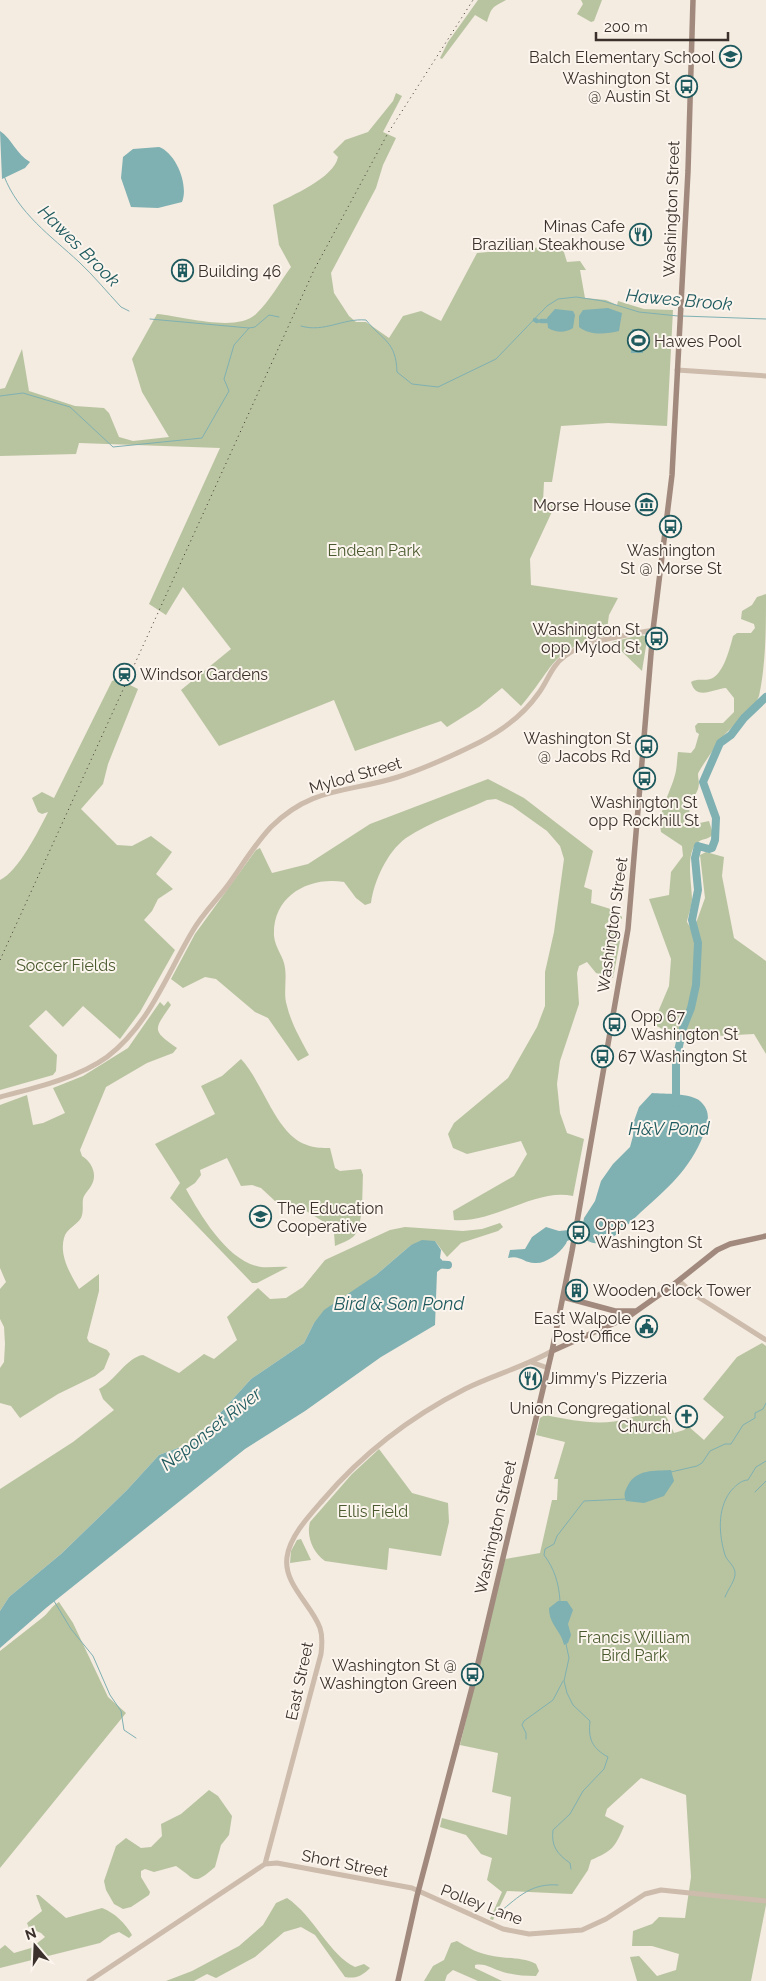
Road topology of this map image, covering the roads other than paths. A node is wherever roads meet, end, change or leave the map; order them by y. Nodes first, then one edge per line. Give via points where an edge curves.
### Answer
1 (693, 0) edge
2 (677, 370) junction
3 (766, 376) edge
4 (653, 630) junction
5 (0, 1097) edge
6 (766, 1236) edge
7 (679, 1281) junction
8 (563, 1297) junction
9 (638, 1310) junction
10 (766, 1340) edge
11 (552, 1351) junction
12 (531, 1362) junction
13 (548, 1368) junction
14 (265, 1864) junction
15 (419, 1891) junction
16 (766, 1901) edge
17 (89, 1981) edge
18 (398, 1981) edge

1 - 2 main road, Washington Street
2 - 3 street
2 - 4 main road, Washington Street via 669,512
4 - 5 street, Mylod Street via 585,646 565,656 555,664 536,697 520,714 482,741 397,777 316,796 288,813 262,837 204,914 150,1008 123,1042 105,1058 81,1071
4 - 8 main road, Washington Street via 628,929
6 - 7 main road via 717,1250
7 - 9 main road
7 - 10 street via 695,1295
8 - 9 main road via 615,1311
8 - 11 main road, Washington Street
9 - 11 main road
11 - 12 street, East Street
11 - 13 main road, Washington Street
12 - 13 street
12 - 14 street, East Street via 464,1390 379,1442 335,1486 292,1541 287,1558 288,1573 318,1624 321,1654
13 - 15 main road, Washington Street via 474,1680
14 - 15 street, Short Street via 278,1862
14 - 17 street
15 - 16 street, Polley Lane via 503,1929 535,1935 589,1928 645,1894 661,1890
15 - 18 main road, Washington Street

